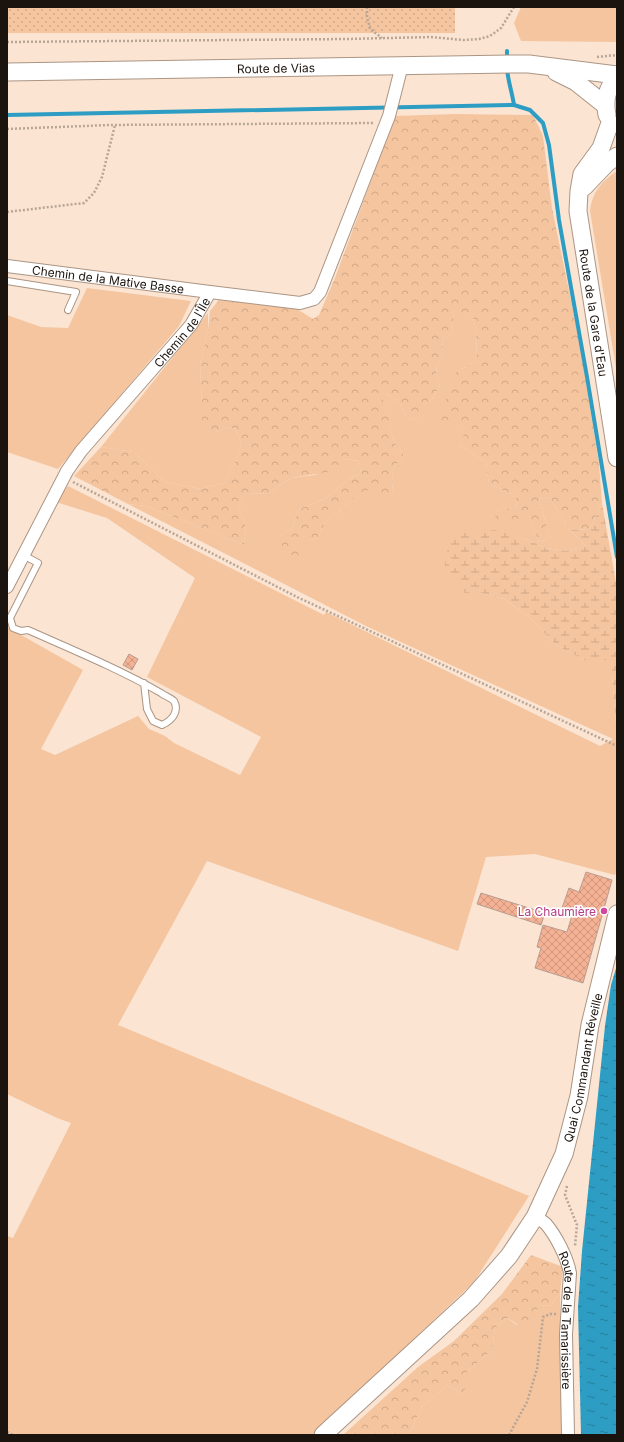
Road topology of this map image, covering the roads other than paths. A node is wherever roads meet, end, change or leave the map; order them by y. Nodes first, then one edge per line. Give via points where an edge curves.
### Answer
1 (402, 65) junction
2 (545, 66) junction
3 (7, 72) edge
4 (617, 76) edge
5 (605, 105) junction
6 (614, 127) edge
7 (617, 156) edge
8 (579, 191) junction
9 (8, 268) edge
10 (7, 281) edge
11 (210, 292) junction
12 (68, 310) dead end
13 (617, 458) edge
14 (23, 555) junction
15 (7, 587) edge
16 (144, 683) junction
17 (617, 914) edge
18 (535, 1217) junction
19 (323, 1435) edge
20 (568, 1435) edge

1 - 2 main road, Route de Vias
1 - 3 main road, Route de Vias
1 - 11 street, Chemin de l'Île via 389,114 320,292 314,299 300,303
2 - 4 main road, Route de Vias
2 - 5 main road, Route de Vias via 576,82
4 - 5 main road via 608,90
5 - 6 main road
6 - 8 main road, Route de la Gare d'Eau via 582,174
7 - 8 main road
8 - 13 main road, Route de la Gare d'Eau via 578,211
9 - 11 street, Chemin de la Mative Basse
10 - 12 lane via 76,292
11 - 14 street, Chemin de l'Île via 191,325 81,451 64,477
14 - 15 street, Chemin de l'Île
14 - 16 lane via 38,563 10,618 13,628 28,630
16 - 16 lane via 173,700 176,707 170,721 162,725 153,721 147,709
17 - 18 main road, Quai Commandant Réveille via 590,1025 579,1096 564,1154
18 - 19 main road, Quai Commandant Réveille via 510,1256 471,1299
18 - 20 street, Route de la Tamarissière via 545,1223 561,1248 570,1272 567,1314

